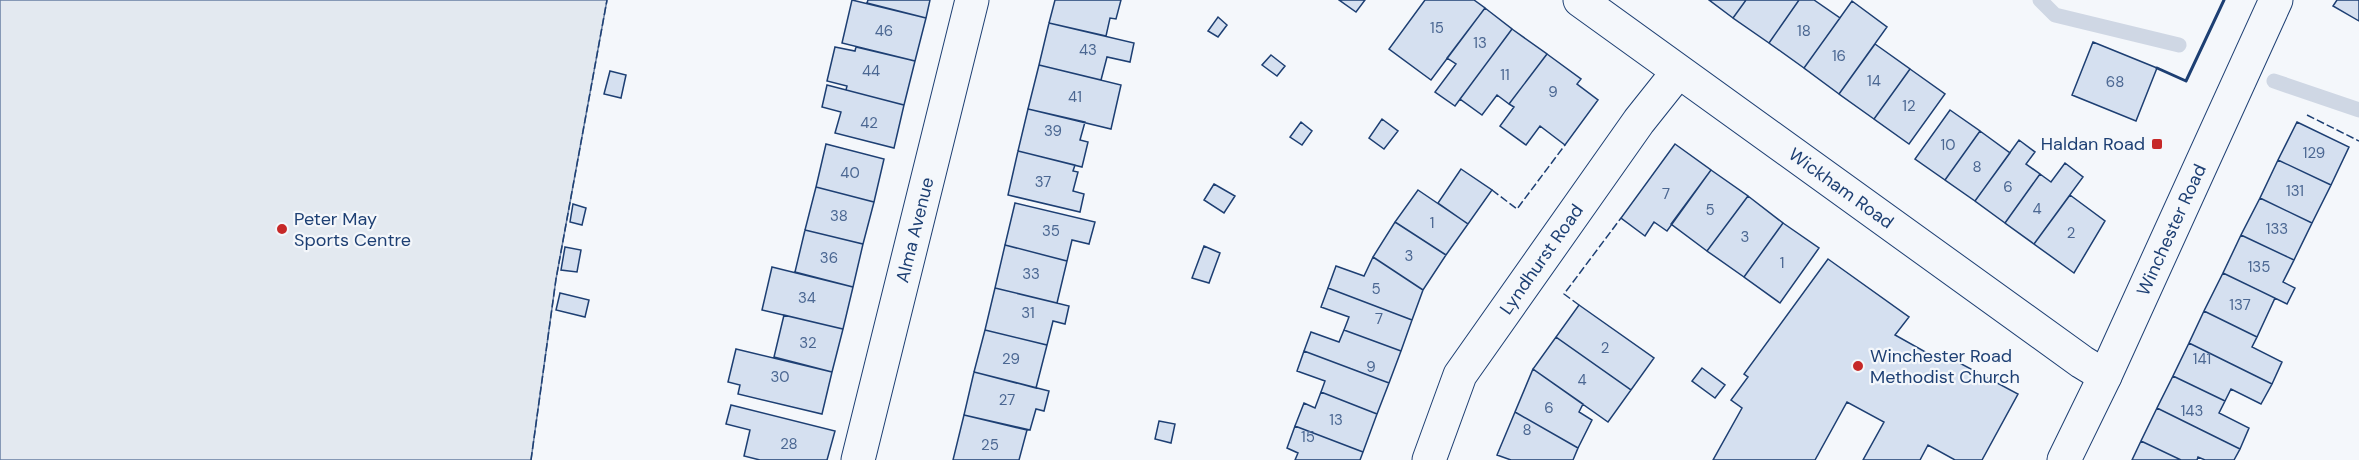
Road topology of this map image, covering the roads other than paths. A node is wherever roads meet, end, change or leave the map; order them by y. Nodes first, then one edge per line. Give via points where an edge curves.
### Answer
1 (972, 0) edge
2 (1580, 0) edge
3 (2276, 0) edge
4 (1678, 72) junction
5 (2105, 376) junction
6 (858, 460) edge
7 (1429, 460) edge
8 (2064, 460) edge

1 - 6 street, Alma Avenue
2 - 4 street, Wickham Road
3 - 5 street, Winchester Road
4 - 5 street, Wickham Road
4 - 7 street, Lyndhurst Road via 1460,375
5 - 8 street, Winchester Road

